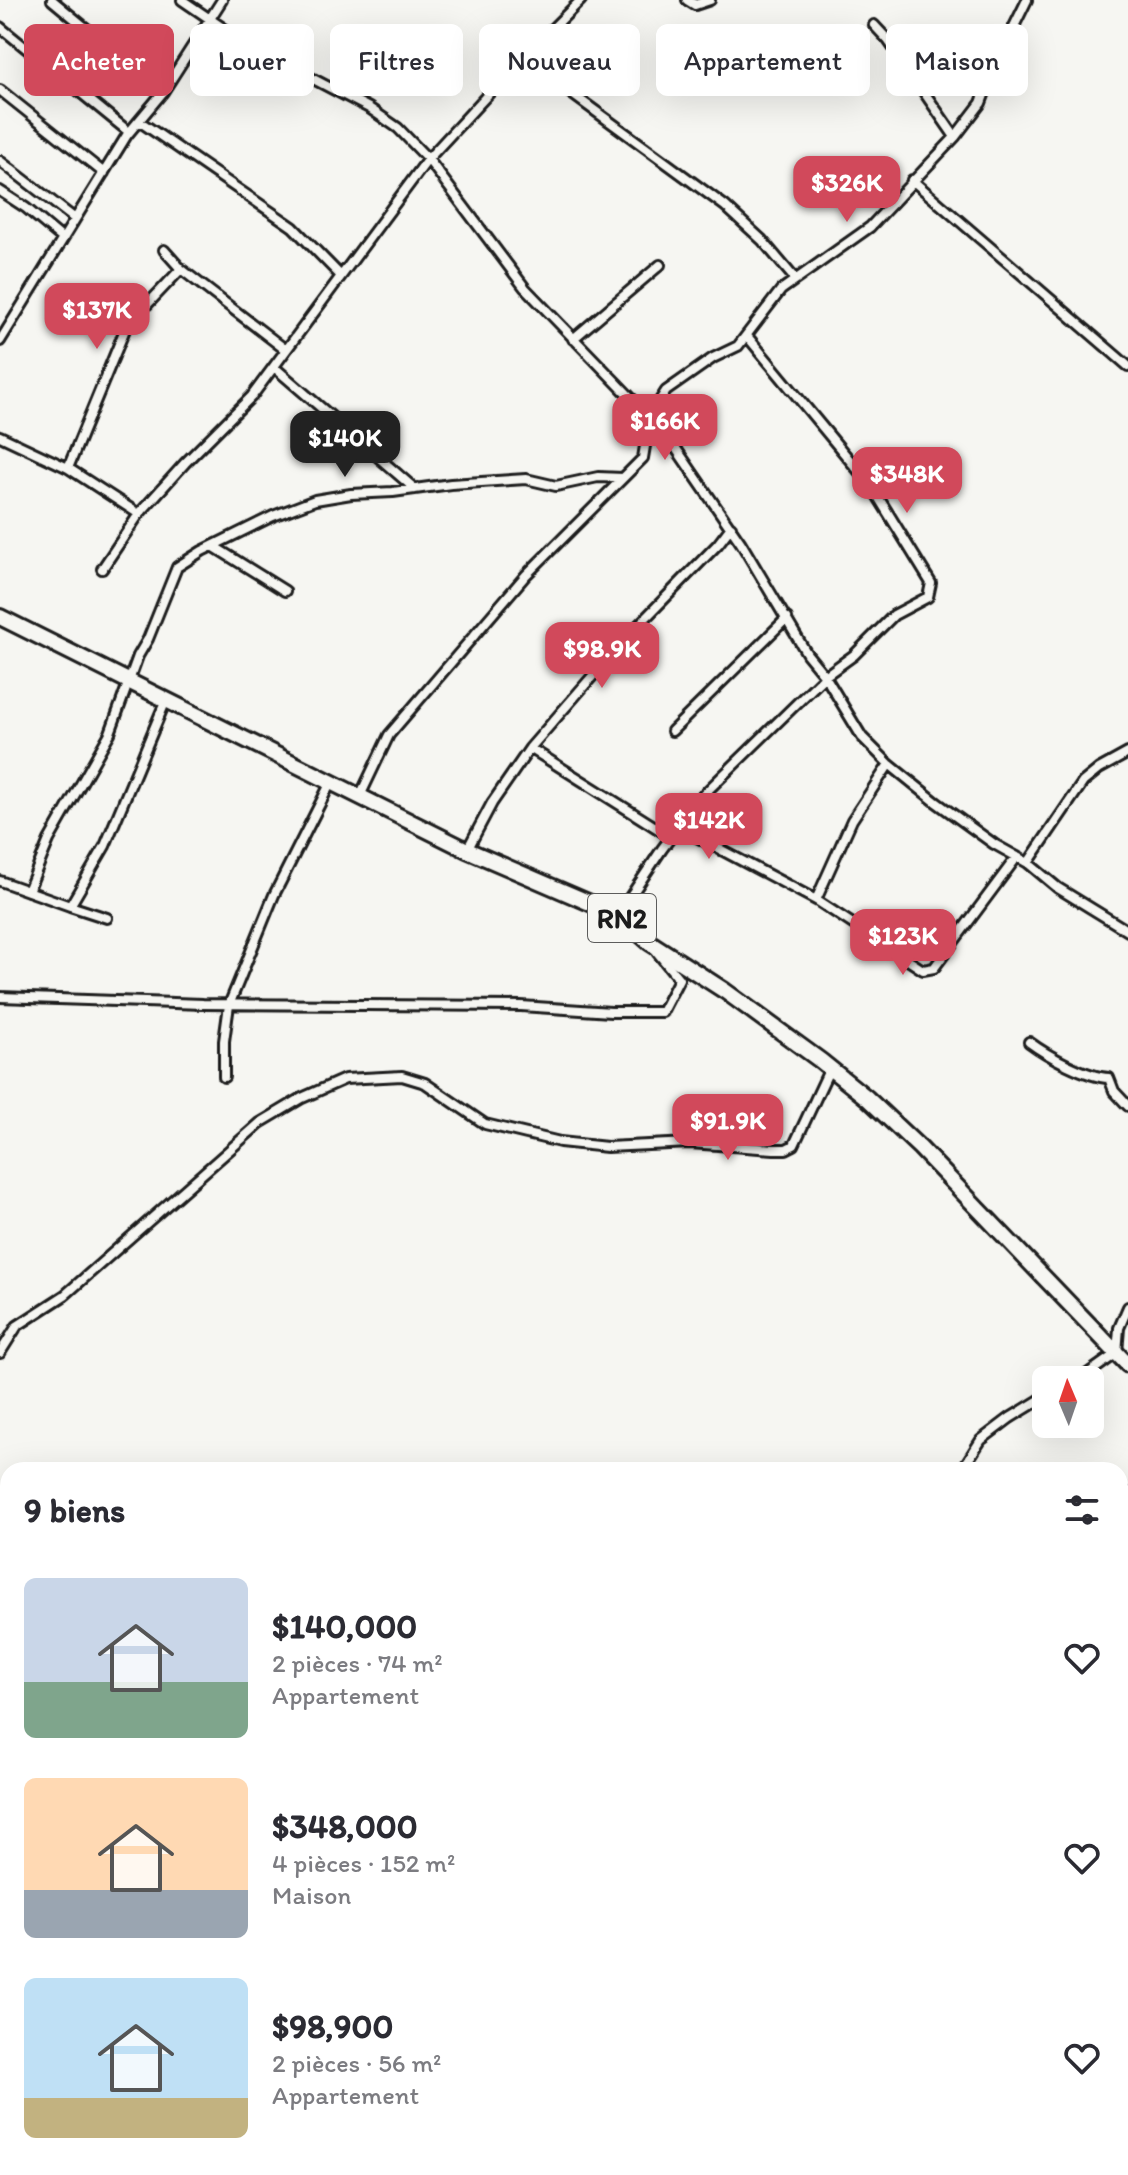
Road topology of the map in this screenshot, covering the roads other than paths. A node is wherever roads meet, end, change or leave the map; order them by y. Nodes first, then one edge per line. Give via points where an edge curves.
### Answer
1 (52, 0) edge
2 (182, 0) edge
3 (222, 0) edge
4 (581, 0) edge
5 (687, 0) edge
6 (710, 0) edge
7 (1027, 0) edge
8 (210, 19) junction
9 (81, 24) edge
10 (557, 24) edge
11 (874, 25) dead end
12 (0, 27) edge
13 (174, 75) edge
14 (0, 90) edge
15 (160, 96) edge
16 (487, 96) edge
17 (575, 96) edge
18 (139, 121) junction
19 (129, 132) junction
20 (955, 137) junction
21 (428, 159) junction
22 (0, 161) edge
23 (104, 173) junction
24 (912, 180) junction
25 (0, 191) edge
26 (75, 219) junction
27 (63, 239) junction
28 (164, 250) dead end
29 (660, 265) dead end
30 (181, 269) junction
31 (340, 275) junction
32 (795, 279) junction
33 (747, 336) junction
34 (573, 339) junction
35 (0, 341) edge
36 (286, 350) junction
37 (1128, 366) edge
38 (274, 367) junction
39 (650, 416) junction
40 (0, 436) edge
41 (68, 468) junction
42 (623, 478) junction
43 (415, 489) junction
44 (139, 514) junction
45 (731, 527) junction
46 (213, 546) junction
47 (102, 569) dead end
48 (285, 591) dead end
49 (0, 617) edge
50 (787, 618) junction
51 (825, 676) junction
52 (129, 681) junction
53 (166, 699) junction
54 (672, 731) dead end
55 (530, 748) junction
56 (1128, 753) edge
57 (889, 764) junction
58 (331, 782) junction
59 (360, 796) junction
60 (678, 827) junction
61 (671, 837) junction
62 (467, 850) junction
63 (1016, 858) junction
64 (1028, 863) junction
65 (0, 881) edge
66 (28, 891) junction
67 (816, 900) junction
68 (70, 906) junction
69 (618, 915) junction
70 (107, 918) dead end
71 (1128, 931) edge
72 (649, 942) junction
73 (0, 997) edge
74 (229, 1005) junction
75 (1029, 1042) dead end
76 (830, 1068) junction
77 (224, 1077) dead end
78 (1128, 1106) edge
79 (1128, 1307) edge
80 (0, 1353) edge
81 (1117, 1353) junction
82 (1128, 1365) edge
83 (1099, 1366) edge
84 (1032, 1405) edge
85 (967, 1462) edge

1 - 9 street
2 - 8 street
3 - 8 street
4 - 10 street
5 - 6 street via 695,5
7 - 20 street via 981,103
8 - 13 street
8 - 21 street via 248,45 369,108
11 - 20 street
12 - 19 street
14 - 23 street
15 - 18 street
16 - 21 street
17 - 32 street via 725,206
18 - 19 street
18 - 31 street via 293,227
19 - 23 street
20 - 24 street
21 - 31 street
21 - 34 street via 503,261
22 - 26 street
23 - 26 street
24 - 32 street via 870,227
24 - 37 street
25 - 27 street
26 - 27 street
27 - 35 street
28 - 30 street
29 - 34 street
30 - 36 street
30 - 41 street via 126,327
31 - 36 street
32 - 33 street
33 - 39 street via 666,391
33 - 51 street via 872,487 931,583 928,597 894,615
34 - 39 street
36 - 38 street
38 - 43 street
38 - 44 street
39 - 42 street via 643,458
39 - 45 street
40 - 41 street
41 - 44 street
42 - 43 street via 556,486 526,479
42 - 59 street via 526,575 389,735
43 - 46 street via 315,500
44 - 47 street
45 - 50 street
45 - 55 street
46 - 48 street
46 - 52 street via 177,567
49 - 52 highway, RN2
50 - 51 street
50 - 54 street
51 - 57 street via 862,737
51 - 60 street via 701,797
52 - 53 highway, RN2
52 - 66 street via 110,733 49,840
53 - 58 highway, RN2
53 - 68 street via 105,846
55 - 61 street
55 - 62 street
56 - 64 street via 1083,782
57 - 63 street
57 - 67 street via 852,820
58 - 59 highway, RN2
58 - 74 street via 274,895
59 - 62 highway, RN2
60 - 61 street
60 - 67 street
61 - 69 street
62 - 69 highway, RN2
63 - 64 street
63 - 67 street via 929,970
64 - 71 street
65 - 66 street
66 - 68 street
68 - 70 street
69 - 72 highway, RN2
72 - 74 street via 679,979 662,1012
72 - 76 highway, RN2
73 - 74 street
74 - 77 street
75 - 78 street via 1055,1059 1109,1078
76 - 80 street via 794,1145 786,1149 560,1142 485,1124 425,1083 402,1076 345,1079 260,1123 65,1295 17,1326
76 - 81 highway, RN2 via 920,1148
79 - 81 street
81 - 82 highway, RN2
81 - 83 street
84 - 85 street via 981,1440

